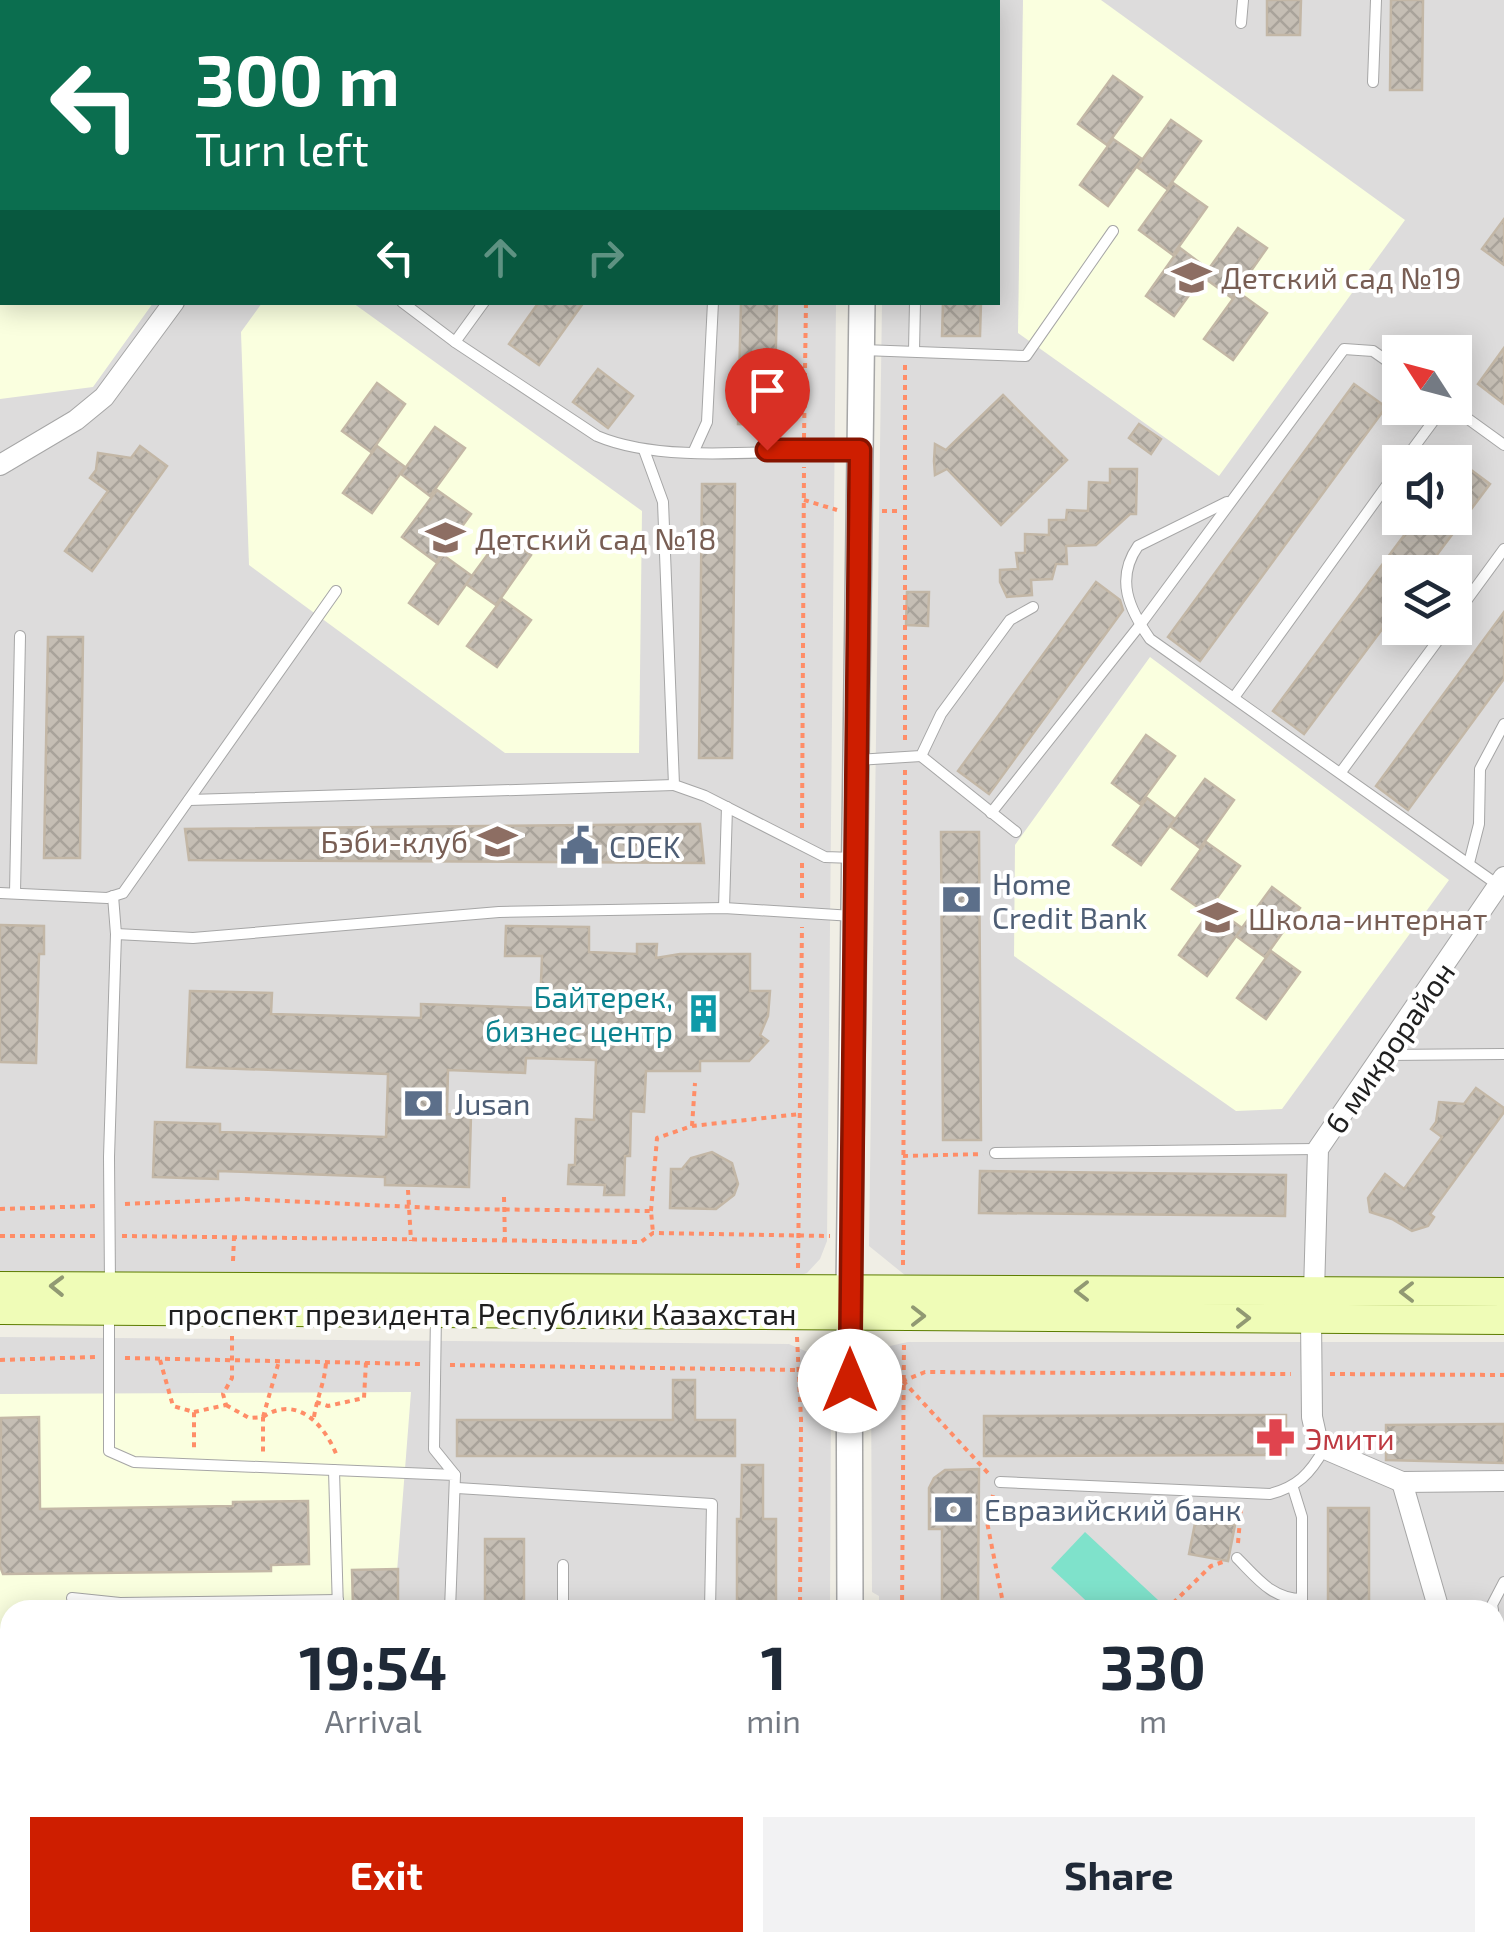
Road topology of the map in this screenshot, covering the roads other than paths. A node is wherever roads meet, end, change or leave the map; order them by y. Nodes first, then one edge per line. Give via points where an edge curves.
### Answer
1 (1243, 0) edge
2 (1376, 0) edge
3 (1240, 23) dead end
4 (1373, 82) dead end
5 (1113, 232) dead end
6 (172, 305) edge
7 (406, 305) edge
8 (482, 305) edge
9 (713, 305) edge
10 (862, 305) edge
11 (915, 305) edge
12 (455, 342) junction
13 (862, 350) junction
14 (909, 351) junction
15 (1382, 357) edge
16 (1472, 422) edge
17 (1504, 445) edge
18 (644, 450) junction
19 (860, 450) junction
20 (693, 453) junction
21 (0, 465) edge
22 (1382, 493) edge
23 (1229, 501) junction
24 (1504, 549) edge
25 (336, 591) dead end
26 (1472, 593) edge
27 (1033, 607) dead end
28 (1140, 624) junction
29 (20, 636) dead end
30 (1434, 645) edge
31 (1235, 696) junction
32 (1504, 724) edge
33 (921, 756) junction
34 (856, 760) junction
35 (1341, 772) junction
36 (674, 786) junction
37 (190, 800) junction
38 (727, 807) junction
39 (991, 813) junction
40 (1016, 832) dead end
41 (855, 858) junction
42 (1469, 863) junction
43 (1501, 881) edge
44 (0, 893) edge
45 (15, 893) junction
46 (113, 896) junction
47 (724, 908) junction
48 (854, 916) junction
49 (116, 934) junction
50 (1504, 1054) edge
51 (1385, 1055) junction
52 (1318, 1149) junction
53 (995, 1153) road end
54 (0, 1286) edge
55 (1504, 1292) edge
56 (109, 1299) junction
57 (797, 1303) junction
58 (849, 1303) junction
59 (1312, 1305) junction
60 (0, 1310) edge
61 (436, 1313) junction
62 (1504, 1320) edge
63 (1325, 1448) junction
64 (338, 1470) junction
65 (455, 1475) junction
66 (1504, 1481) edge
67 (1000, 1482) dead end
68 (1402, 1482) junction
69 (456, 1488) junction
70 (1293, 1488) junction
71 (1237, 1558) road end
72 (564, 1565) dead end
73 (72, 1598) dead end
74 (91, 1600) edge
75 (338, 1600) edge
76 (450, 1600) edge
77 (563, 1600) edge
78 (710, 1600) edge
79 (850, 1600) edge
80 (1288, 1600) edge
81 (1302, 1600) edge
82 (1436, 1600) edge

1 - 3 lane
2 - 4 lane
5 - 14 lane via 1026,356
6 - 21 street via 104,397
7 - 12 lane
8 - 12 lane
9 - 20 lane via 707,422
10 - 13 street
11 - 14 lane
12 - 18 lane via 597,436
13 - 14 lane
13 - 19 street
15 - 23 lane via 1344,349
16 - 17 lane
18 - 20 lane
18 - 36 lane via 663,502
19 - 20 lane
19 - 34 street
22 - 31 lane
23 - 28 lane
23 - 28 lane via 1138,546 1126,574 1131,613
24 - 26 lane
25 - 37 lane
27 - 33 lane via 1010,620 942,714
28 - 31 lane via 1150,639
28 - 39 lane
29 - 45 lane
30 - 35 lane
31 - 35 lane
32 - 42 lane via 1480,769
33 - 34 lane
33 - 39 lane
34 - 41 street
35 - 42 lane
36 - 37 lane
36 - 38 lane
37 - 46 lane
38 - 41 lane via 825,857
38 - 47 lane
39 - 40 lane
41 - 48 street
42 - 43 lane
43 - 51 street, 6 микрорайон
44 - 45 lane
45 - 46 lane
46 - 49 lane
47 - 48 lane
47 - 49 lane via 499,912 193,938
48 - 58 street
49 - 56 lane
50 - 51 lane
51 - 52 street, 6 микрорайон
52 - 53 lane
52 - 59 street, 6 микрорайон
56 -> 54 main road, проспект президента Республики Казахстан
55 -> 59 main road, проспект президента Республики Казахстан
56 - 57 main road, проспект президента Республики Казахстан
56 - 60 main road, проспект президента Республики Казахстан
56 - 61 main road, проспект президента Республики Казахстан via 231,1311
56 - 64 lane via 109,1451 134,1462
57 - 58 main road, проспект президента Республики Казахстан
57 - 61 main road, проспект президента Республики Казахстан
58 - 59 main road, проспект президента Республики Казахстан
58 - 79 street
59 - 62 main road, проспект президента Республики Казахстан
59 - 63 street, 6 микрорайон via 1312,1418
61 - 65 lane via 434,1449
63 - 68 street
63 - 70 lane
64 - 65 lane
64 - 75 lane
65 - 69 lane
66 - 68 street
67 - 70 lane via 1270,1494
68 - 82 street
69 - 76 lane
69 - 78 lane via 712,1504
70 - 81 lane via 1302,1517
71 - 80 lane
72 - 77 lane
73 - 74 lane

